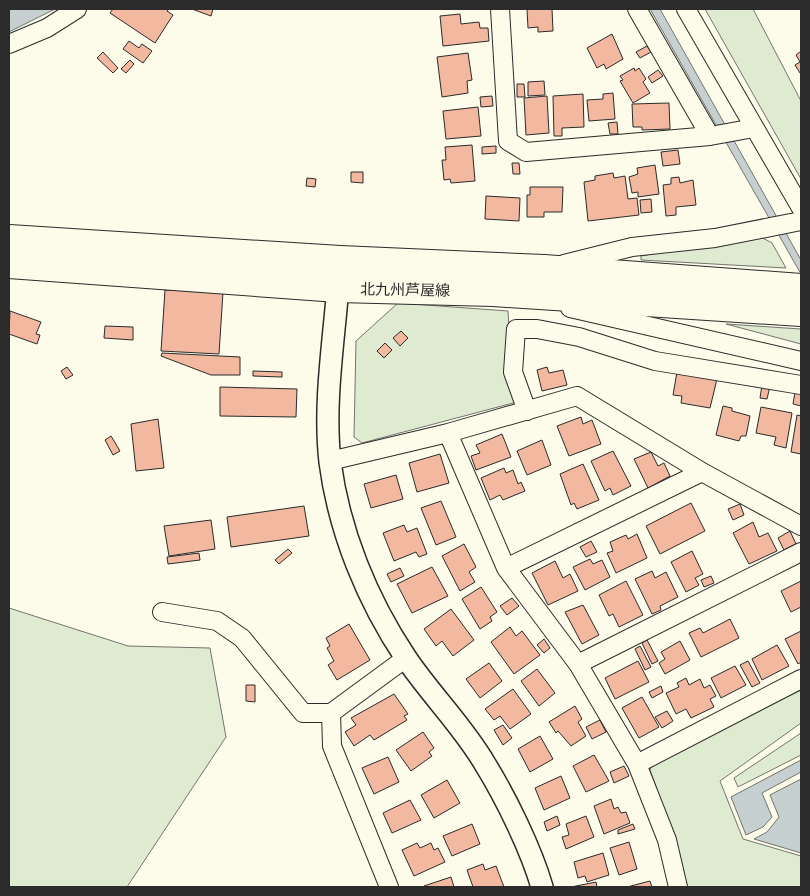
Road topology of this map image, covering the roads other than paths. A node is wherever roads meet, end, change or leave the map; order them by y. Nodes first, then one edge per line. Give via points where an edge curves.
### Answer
1 (77, 9) edge
2 (500, 9) edge
3 (637, 9) edge
4 (686, 9) edge
5 (9, 44) edge
6 (754, 128) junction
7 (710, 136) junction
8 (801, 208) edge
9 (801, 221) edge
10 (9, 239) edge
11 (340, 260) junction
12 (9, 264) edge
13 (544, 269) junction
14 (338, 288) junction
15 (795, 288) edge
16 (493, 292) junction
17 (801, 312) edge
18 (801, 361) edge
19 (801, 385) edge
20 (527, 410) junction
21 (448, 433) junction
22 (330, 461) junction
23 (702, 472) junction
24 (801, 526) edge
25 (801, 552) edge
26 (506, 568) junction
27 (162, 612) dead end
28 (406, 658) junction
29 (578, 664) junction
30 (801, 679) edge
31 (331, 713) junction
32 (637, 764) junction
33 (389, 887) edge
34 (542, 887) edge
35 (678, 887) edge

1 - 5 street via 47,28
2 - 7 street via 508,141 526,152
3 - 7 street
4 - 6 street
6 - 7 street
6 - 8 street
9 - 13 street via 715,238 632,247
10 - 11 main road, 北九州芦屋線
11 - 13 main road, 北九州芦屋線
11 - 14 street
12 - 14 main road, 北九州芦屋線
13 - 15 main road, 北九州芦屋線
14 - 16 main road, 北九州芦屋線
14 - 22 street via 329,394
16 - 17 main road, 北九州芦屋線
16 - 18 street
19 - 20 street via 655,361 579,337 516,328 513,372
20 - 21 street
20 - 23 street via 577,396
21 - 22 street
21 - 26 street
22 - 28 street via 344,529 377,609
23 - 24 street
23 - 26 street
25 - 29 street
26 - 29 street
27 - 31 street via 217,621 242,638 303,713
28 - 31 street
28 - 34 street via 485,763 534,863
29 - 32 street
30 - 32 street
31 - 33 street via 332,746
32 - 35 street via 667,840

